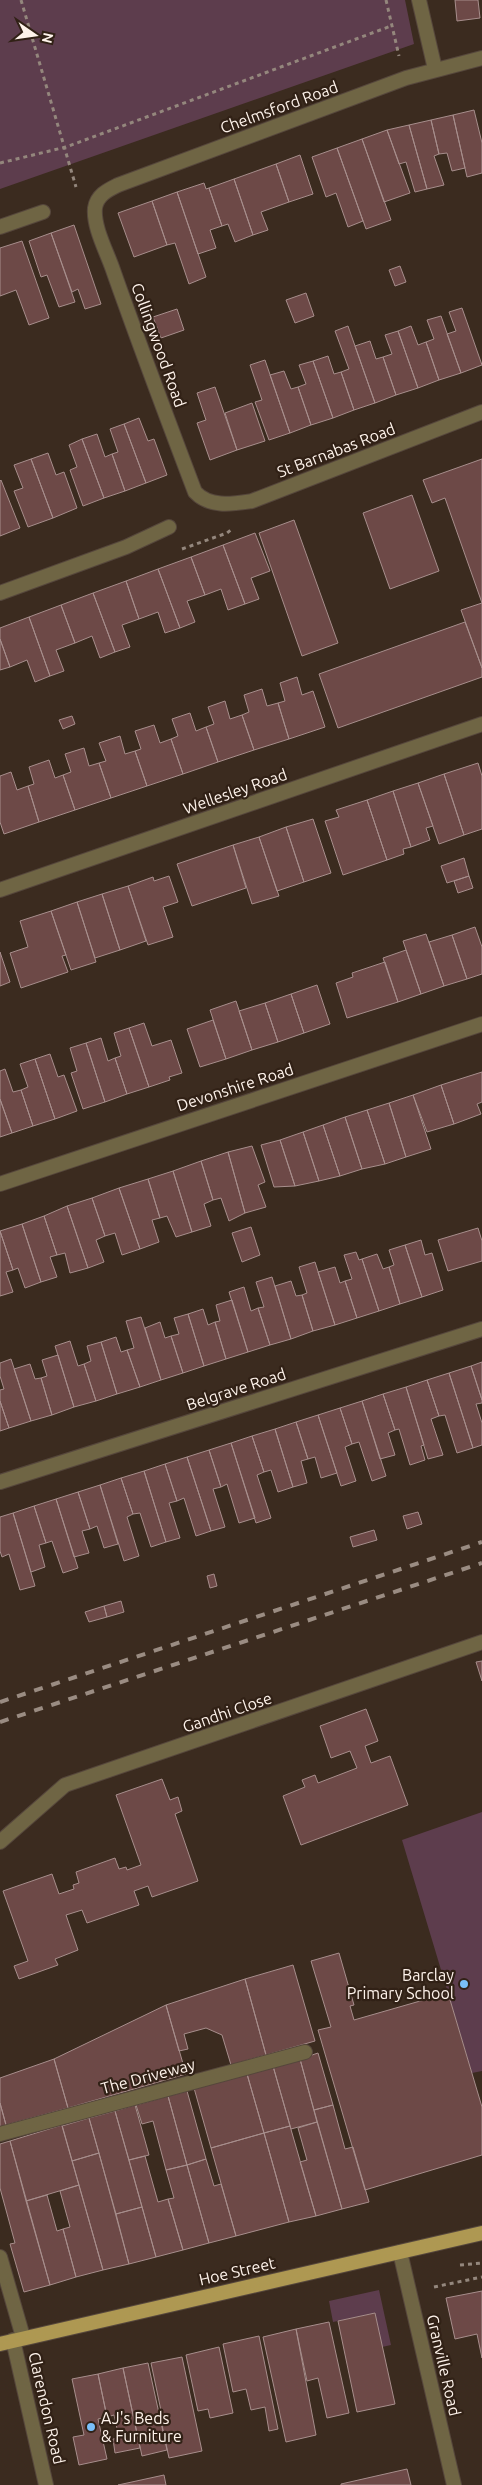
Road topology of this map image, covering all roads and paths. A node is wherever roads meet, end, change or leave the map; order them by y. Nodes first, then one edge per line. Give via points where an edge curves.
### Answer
1 (21, 0) edge
2 (386, 0) edge
3 (419, 0) edge
4 (391, 26) junction
5 (482, 58) edge
6 (435, 69) junction
7 (406, 78) junction
8 (66, 147) junction
9 (0, 163) edge
10 (77, 190) dead end
11 (96, 203) joint
12 (43, 212) dead end
13 (0, 227) edge
14 (482, 412) edge
15 (200, 497) joint
16 (169, 527) dead end
17 (0, 594) edge
18 (482, 724) edge
19 (0, 890) edge
20 (482, 1024) edge
21 (0, 1184) edge
22 (482, 1329) edge
23 (0, 1482) edge
24 (482, 1642) edge
25 (0, 1842) edge
26 (305, 2052) dead end
27 (0, 2134) edge
28 (482, 2233) edge
29 (400, 2252) junction
30 (0, 2257) edge
31 (482, 2277) edge
32 (409, 2291) junction
33 (12, 2340) edge
34 (46, 2485) edge
35 (454, 2485) edge

1 - 8 path
2 - 4 path
3 - 6 street
4 - 7 path
4 - 8 path
5 - 6 street, Chelmsford Road
6 - 7 street, Chelmsford Road
7 - 11 street, Chelmsford Road via 118,185 103,193
8 - 9 path
8 - 10 path
11 - 15 street, Collingwood Road via 98,226 125,304 195,492
12 - 13 street
14 - 15 street, St Barnabas Road via 252,501 227,505
16 - 17 street via 126,547
18 - 19 street, Wellesley Road
20 - 21 street, Devonshire Road
22 - 23 street, Belgrave Road
24 - 25 street, Gandhi Close via 65,1785
26 - 27 street, The Driveway
28 - 29 main road, Hoe Street
29 - 32 street, Granville Road
29 - 33 main road, Hoe Street
30 - 33 street
31 - 32 path
32 - 35 street, Granville Road
33 - 34 street, Clarendon Road

